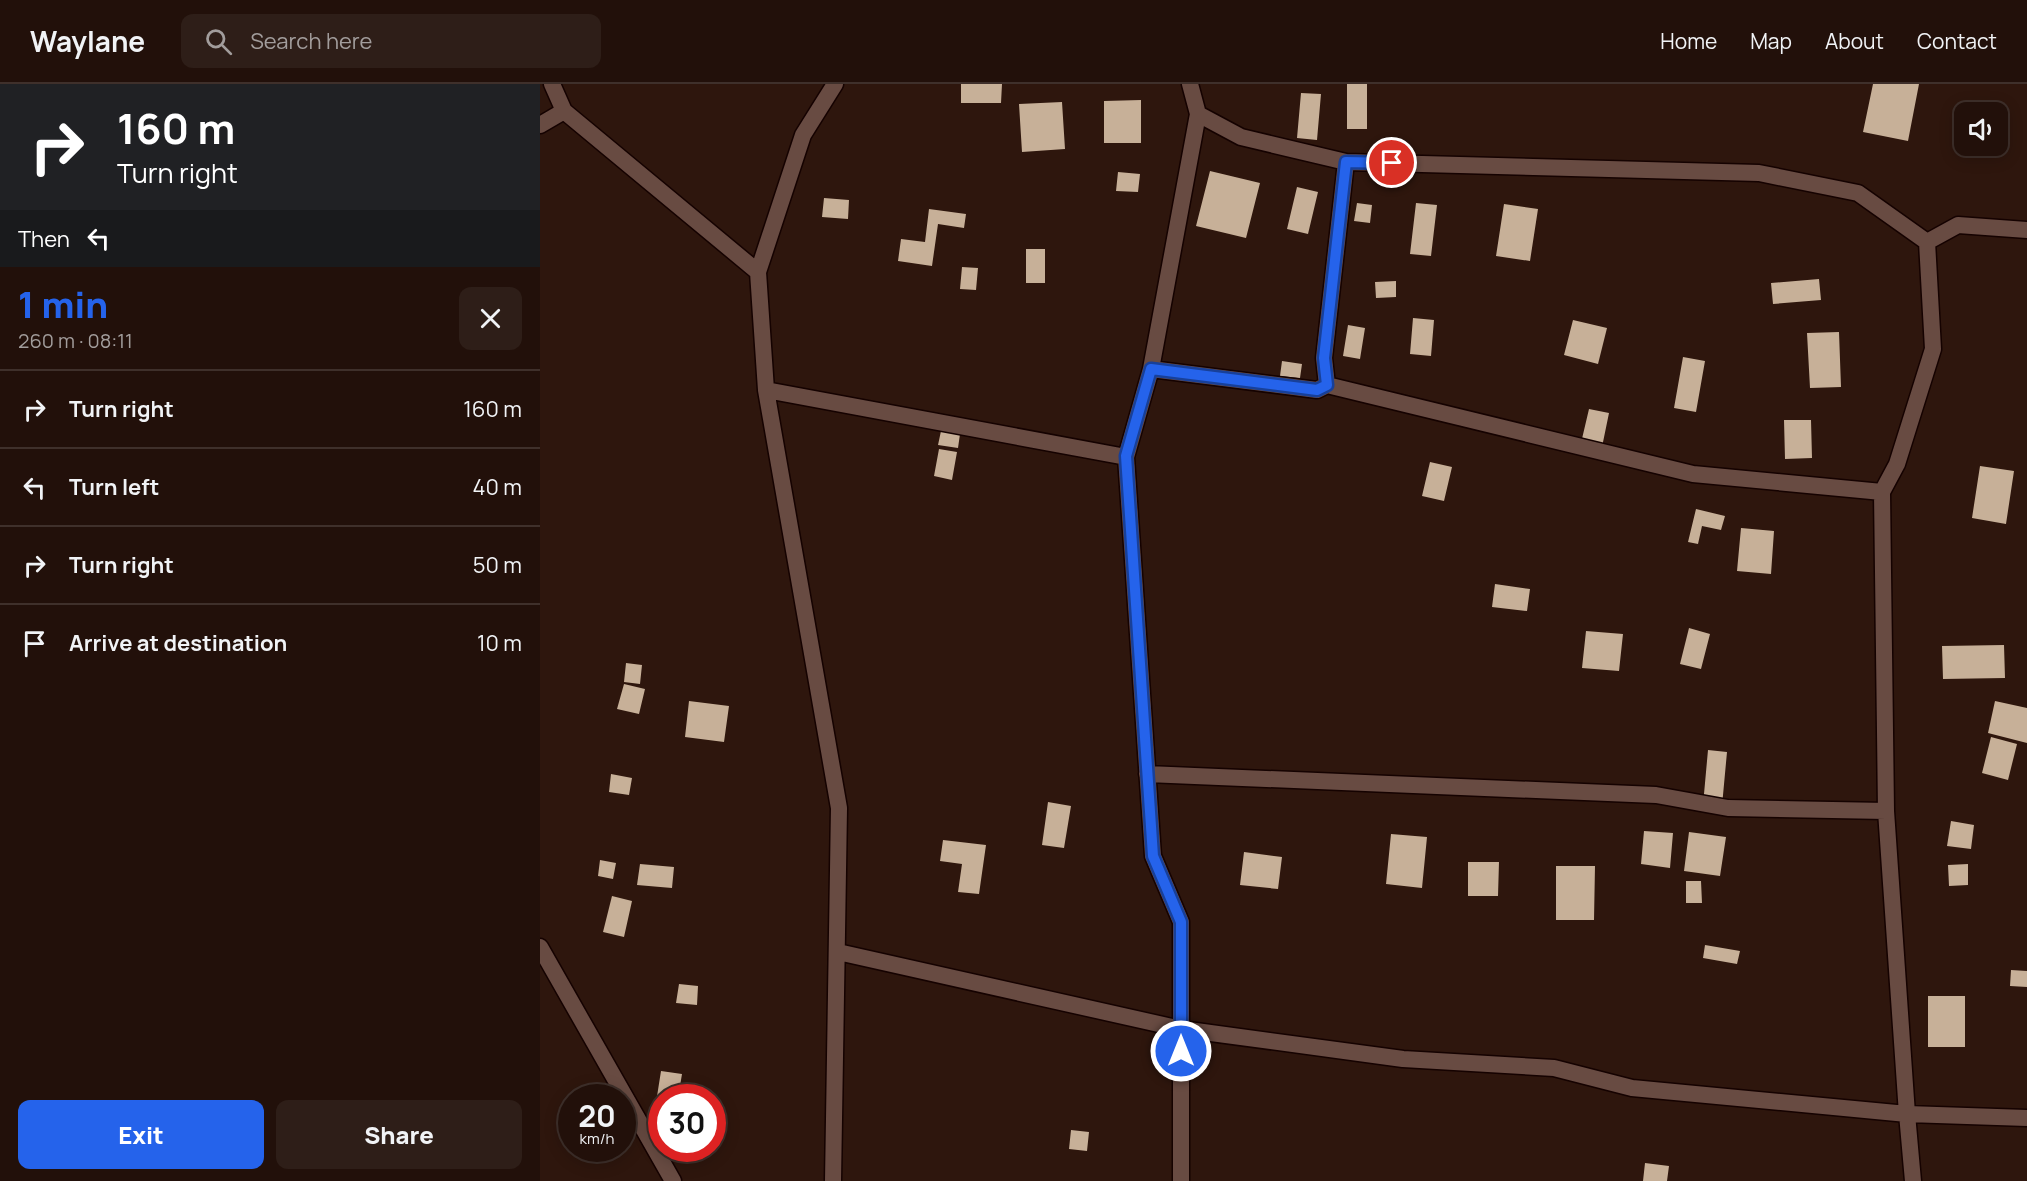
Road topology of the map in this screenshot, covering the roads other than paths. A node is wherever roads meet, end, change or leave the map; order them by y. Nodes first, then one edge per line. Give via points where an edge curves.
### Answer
1 (552, 84) edge
2 (836, 84) edge
3 (1190, 84) edge
4 (564, 111) junction
5 (1198, 114) junction
6 (540, 125) edge
7 (1346, 162) junction
8 (2027, 230) edge
9 (1927, 242) junction
10 (758, 272) junction
11 (1151, 369) junction
12 (1327, 385) junction
13 (766, 390) junction
14 (1126, 456) junction
15 (1882, 492) junction
16 (1147, 774) junction
17 (1886, 811) junction
18 (540, 947) edge
19 (838, 952) junction
20 (1181, 1029) junction
21 (1907, 1114) junction
22 (2027, 1118) edge
23 (674, 1181) edge
24 (833, 1181) edge
25 (1181, 1181) edge
26 (1913, 1181) edge

1 - 4 street
2 - 10 street via 803,135
3 - 5 street
4 - 6 street
4 - 10 street
5 - 7 street via 1241,137
5 - 11 street
7 - 9 street via 1759,173 1858,193
7 - 12 street via 1324,358
8 - 9 street via 1958,225
9 - 15 street via 1933,349 1897,464
10 - 13 street
11 - 12 street via 1317,390
11 - 14 street
12 - 15 street via 1693,474
13 - 14 street
13 - 19 street via 840,808
14 - 16 street
15 - 17 street
16 - 17 street via 1656,795 1728,808
16 - 20 street via 1153,856 1181,922
17 - 21 street
18 - 23 street
19 - 20 street
19 - 24 street
20 - 21 street via 1402,1059 1554,1068 1632,1088
20 - 25 street
21 - 22 street
21 - 26 street

